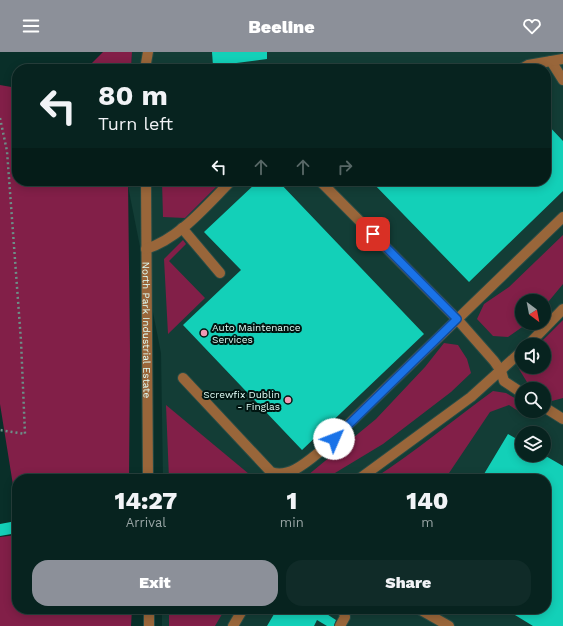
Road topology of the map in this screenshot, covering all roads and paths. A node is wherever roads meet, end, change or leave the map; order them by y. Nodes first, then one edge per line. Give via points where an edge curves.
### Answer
1 (148, 52) edge
2 (563, 59) edge
3 (551, 61) junction
4 (146, 64) edge
5 (534, 64) edge
6 (563, 80) edge
7 (0, 118) edge
8 (146, 186) edge
9 (227, 186) edge
10 (325, 186) edge
11 (563, 217) edge
12 (182, 228) junction
13 (146, 249) junction
14 (220, 273) dead end
15 (563, 309) edge
16 (457, 319) junction
17 (535, 338) edge
18 (515, 358) edge
19 (501, 371) junction
20 (183, 378) dead end
21 (515, 388) edge
22 (551, 411) edge
23 (562, 417) edge
24 (0, 430) edge
25 (148, 474) edge
26 (366, 474) edge
27 (149, 614) edge
28 (240, 614) edge
29 (344, 614) edge
30 (428, 614) edge
31 (149, 626) edge
32 (233, 626) edge
33 (340, 626) edge
34 (449, 626) edge

1 - 4 street
2 - 3 street
3 - 5 street
3 - 6 street
7 - 24 path via 7,151 25,434
8 - 13 street, North Park Industrial Estate
9 - 12 street
10 - 16 street
11 - 16 street
12 - 13 street via 158,245
12 - 14 street
13 - 25 street, North Park Industrial Estate
15 - 17 street
16 - 19 street
16 - 20 street via 323,449 301,466 283,474 271,472
18 - 19 street
19 - 21 street via 504,381
19 - 26 street via 471,397
22 - 23 street
27 - 31 street
28 - 32 street
29 - 33 street
30 - 34 street

